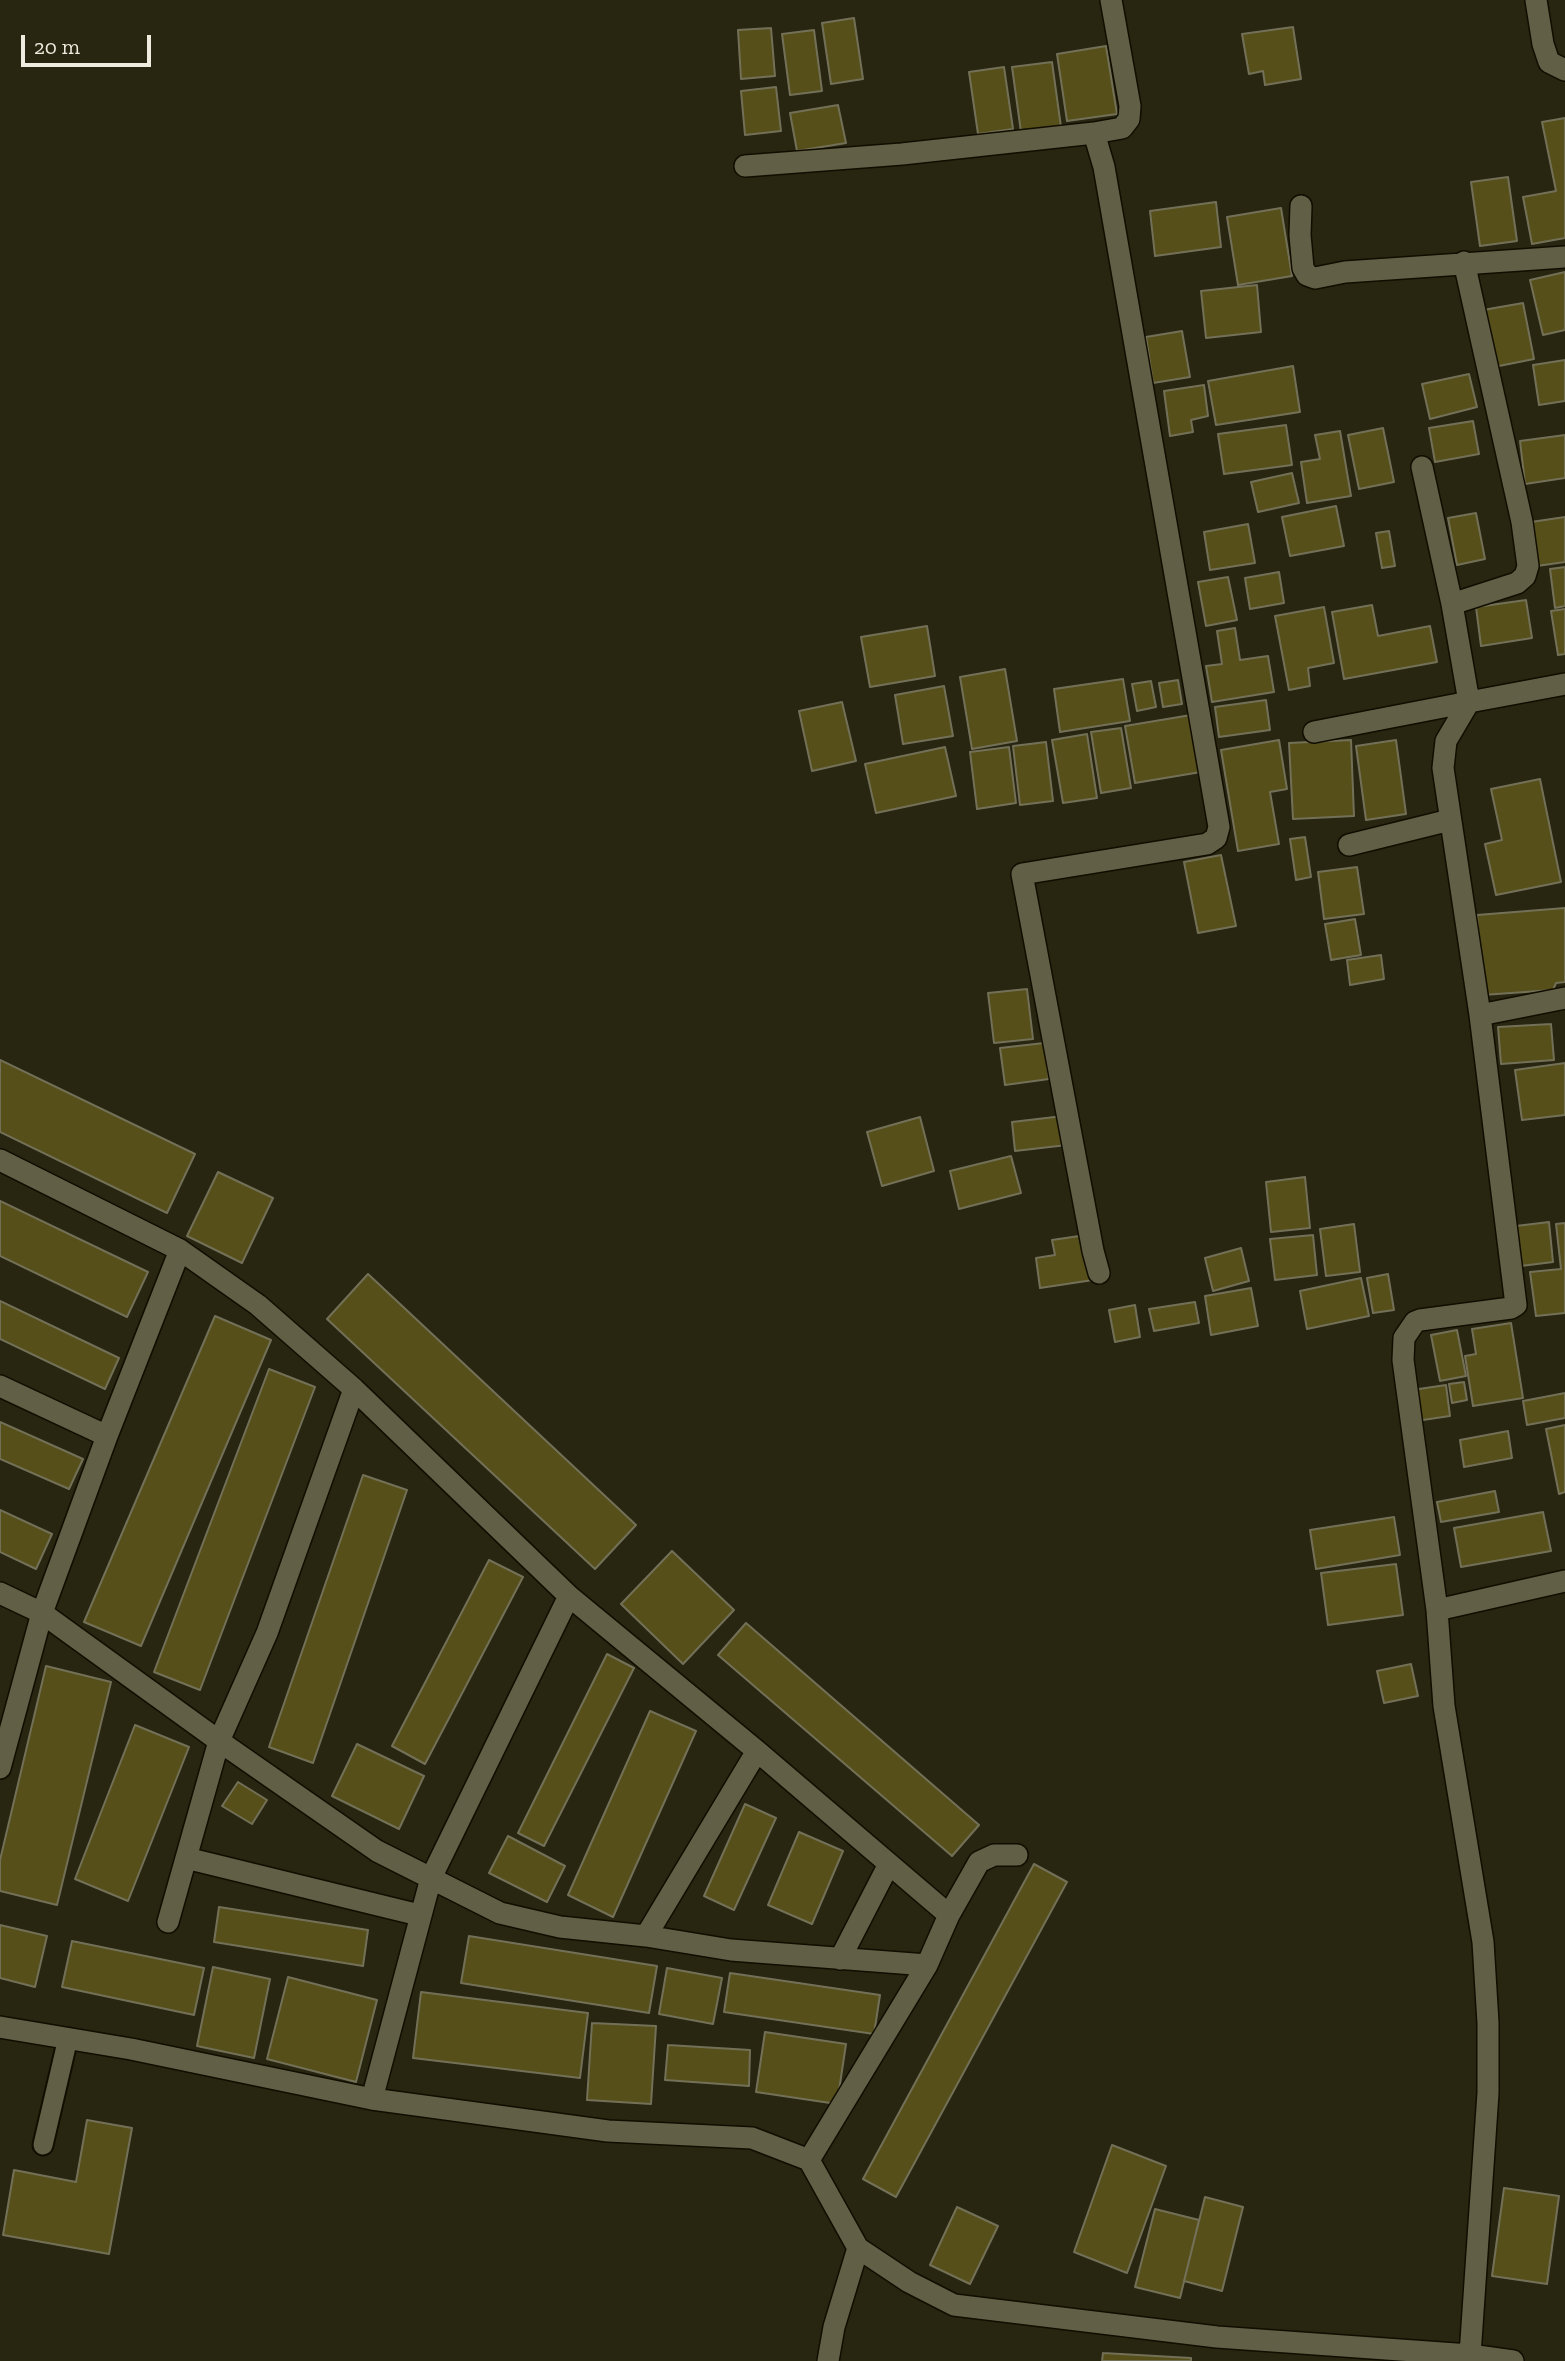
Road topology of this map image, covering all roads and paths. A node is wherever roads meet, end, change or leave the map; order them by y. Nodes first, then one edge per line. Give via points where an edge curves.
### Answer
1 (1111, 0) edge
2 (1536, 0) edge
3 (1565, 70) edge
4 (1094, 133) junction
5 (745, 166) dead end
6 (1301, 206) dead end
7 (1565, 257) edge
8 (1464, 262) junction
9 (1422, 467) dead end
10 (1452, 604) junction
11 (1565, 684) edge
12 (1469, 702) junction
13 (1314, 732) dead end
14 (1450, 820) junction
15 (1349, 845) dead end
16 (1565, 998) edge
17 (1480, 1015) junction
18 (0, 1160) edge
19 (180, 1250) junction
20 (1099, 1273) dead end
21 (0, 1387) edge
22 (354, 1389) junction
23 (107, 1436) junction
24 (1565, 1581) edge
25 (0, 1593) edge
26 (569, 1596) junction
27 (1437, 1610) junction
28 (42, 1613) junction
29 (219, 1741) junction
30 (757, 1751) junction
31 (0, 1768) edge
32 (1017, 1856) dead end
33 (186, 1858) junction
34 (889, 1864) junction
35 (431, 1878) junction
36 (419, 1915) junction
37 (949, 1915) junction
38 (168, 1923) dead end
39 (646, 1936) junction
40 (839, 1959) junction
41 (927, 1965) junction
42 (0, 2027) edge
43 (68, 2038) junction
44 (372, 2099) junction
45 (43, 2145) dead end
46 (809, 2160) junction
47 (859, 2248) junction
48 (1470, 2358) edge
49 (828, 2361) edge
50 (1513, 2361) edge

1 - 4 street via 1129,119 1122,128
2 - 3 street via 1549,62
4 - 5 street via 827,162
4 - 20 street via 1104,167 1219,827 1216,838 1206,844 1022,874
6 - 8 street via 1303,268 1315,278
7 - 8 street
8 - 10 street via 1528,566 1517,583
9 - 10 street
10 - 12 street
11 - 12 street
12 - 13 street
12 - 14 street via 1446,741 1443,768
14 - 15 street
14 - 17 street
16 - 17 street
17 - 27 street via 1516,1305 1420,1320 1404,1338
18 - 19 street
19 - 22 street via 258,1305
19 - 23 street
21 - 23 street
22 - 26 street
22 - 29 street via 267,1633
23 - 28 street
24 - 27 street
25 - 28 street
26 - 30 street
26 - 35 street
27 - 48 street via 1444,1706 1483,1942 1488,2023 1488,2093
28 - 29 street
28 - 31 street
29 - 33 street
29 - 35 street via 377,1851
30 - 34 street
30 - 39 street
32 - 37 street via 994,1856 979,1862
33 - 36 street
33 - 38 street
34 - 37 street
34 - 40 street
35 - 36 street
35 - 39 street via 500,1913 560,1927
36 - 44 street
37 - 41 street
39 - 40 street via 731,1951
40 - 41 street
41 - 46 street
42 - 43 street
43 - 44 street
43 - 45 lane
44 - 46 street via 608,2131 752,2138
46 - 47 street
47 - 48 street via 954,2305 1217,2337
47 - 49 street
48 - 50 street

